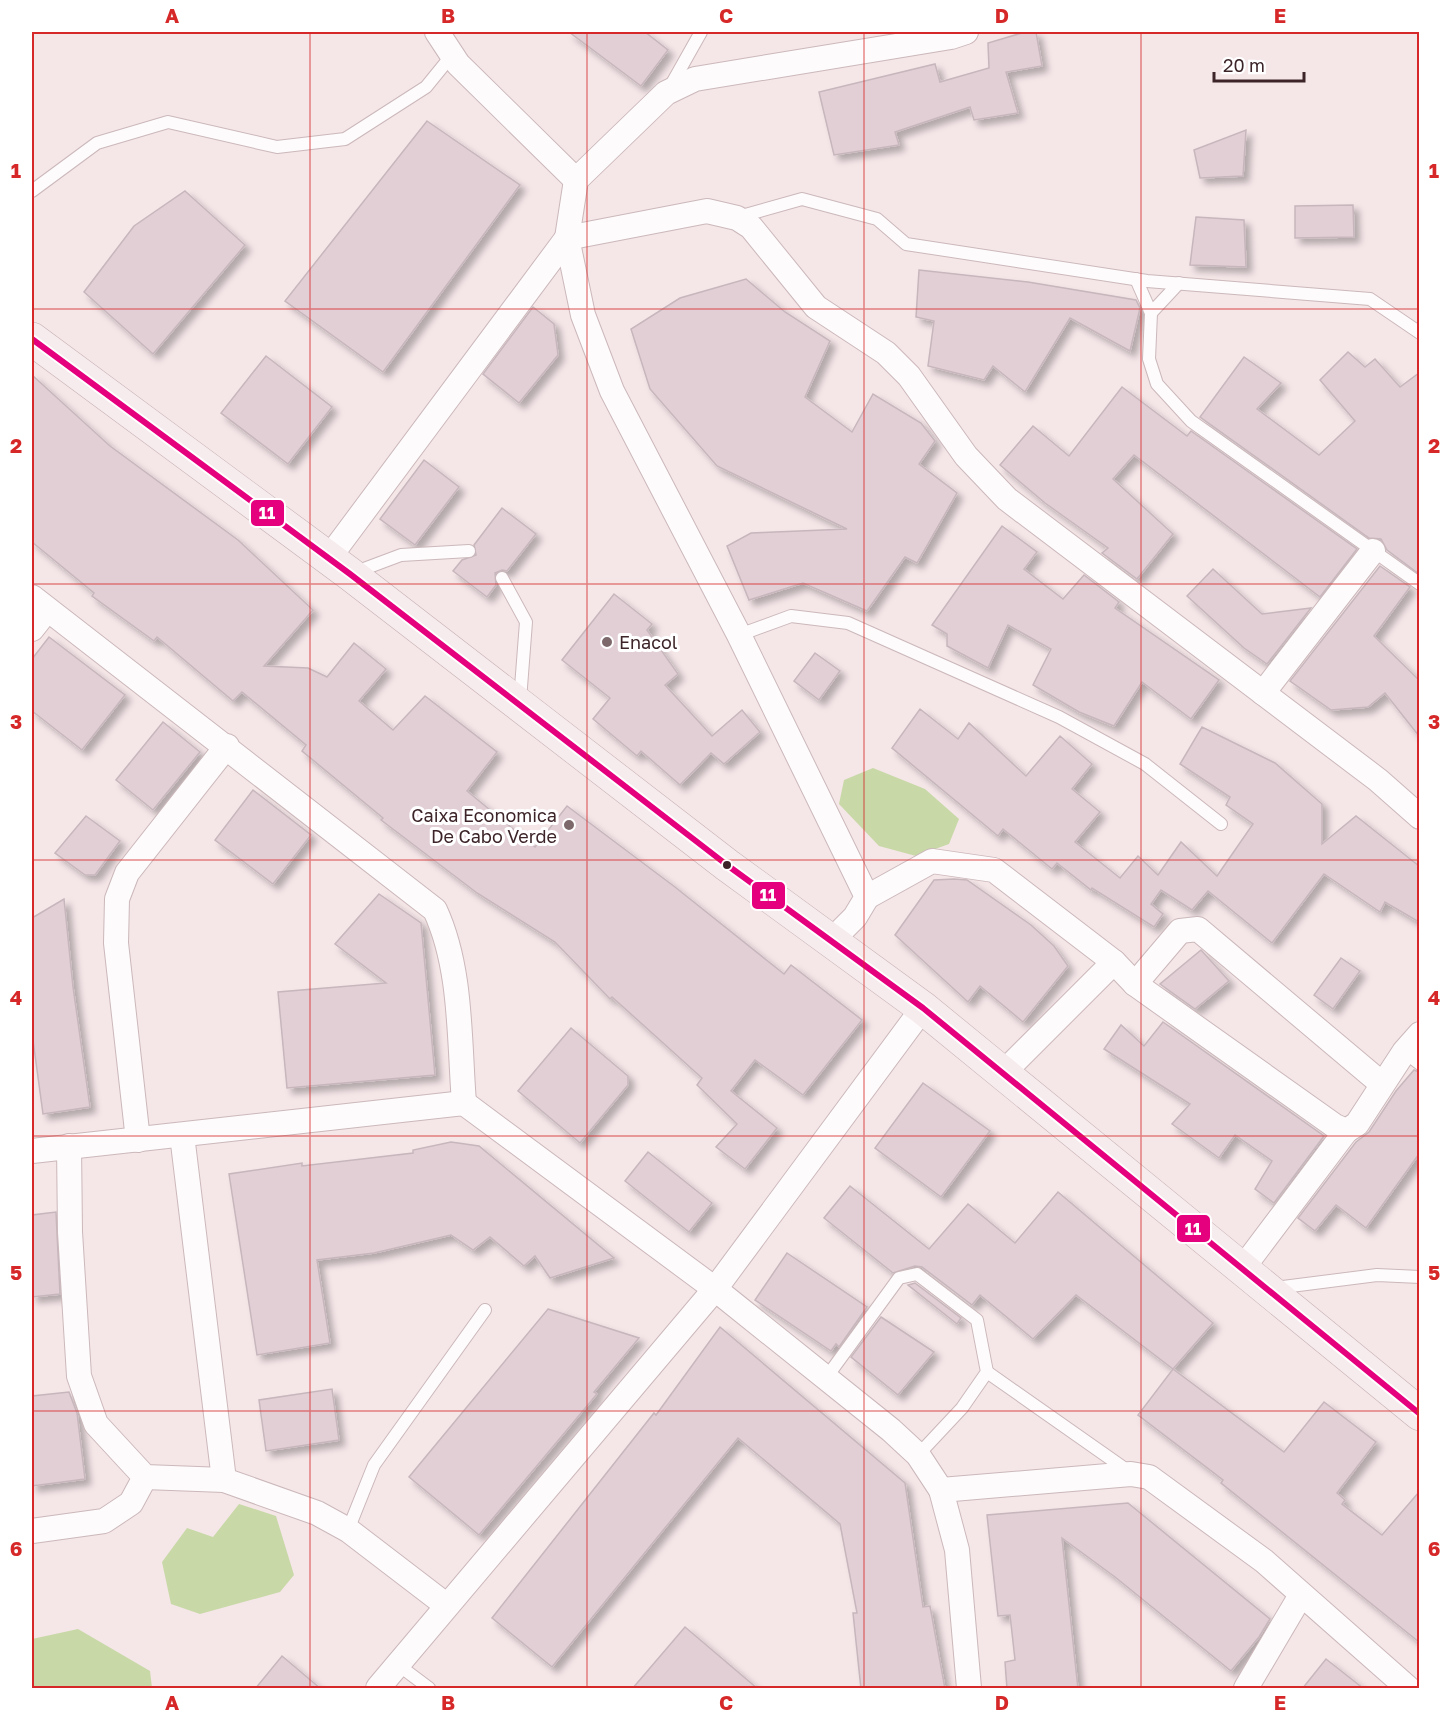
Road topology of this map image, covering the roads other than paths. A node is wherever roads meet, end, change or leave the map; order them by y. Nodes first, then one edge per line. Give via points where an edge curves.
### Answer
1 (437, 32) edge
2 (701, 32) edge
3 (966, 32) edge
4 (452, 55) junction
5 (666, 93) junction
6 (576, 180) junction
7 (32, 191) edge
8 (737, 218) junction
9 (567, 238) junction
10 (1136, 279) junction
11 (1179, 283) junction
12 (1151, 313) junction
13 (1419, 333) edge
14 (32, 339) edge
15 (469, 551) dead end
16 (1373, 551) junction
17 (339, 566) junction
18 (502, 578) dead end
19 (1419, 584) edge
20 (39, 604) edge
21 (32, 629) edge
22 (739, 635) junction
23 (1263, 693) junction
24 (520, 704) junction
25 (226, 746) junction
26 (1419, 817) edge
27 (1221, 824) dead end
28 (867, 897) junction
29 (831, 941) junction
30 (1114, 962) junction
31 (1135, 984) junction
32 (923, 1008) junction
33 (1414, 1050) edge
34 (1003, 1073) junction
35 (1382, 1084) junction
36 (464, 1103) junction
37 (1346, 1131) junction
38 (182, 1135) junction
39 (138, 1140) junction
40 (69, 1146) junction
41 (32, 1151) edge
42 (1419, 1277) edge
43 (1254, 1279) junction
44 (715, 1289) junction
45 (485, 1310) dead end
46 (987, 1372) junction
47 (826, 1378) junction
48 (1419, 1414) edge
49 (918, 1455) junction
50 (1131, 1474) junction
51 (145, 1477) junction
52 (224, 1480) junction
53 (941, 1490) junction
54 (348, 1530) junction
55 (32, 1531) edge
56 (1301, 1595) junction
57 (446, 1605) junction
58 (397, 1664) junction
59 (378, 1689) edge
60 (429, 1689) edge
61 (969, 1689) edge
62 (1246, 1689) edge
63 (1408, 1689) edge

1 - 4 street
2 - 5 lane
3 - 5 street via 695,79
4 - 6 street
4 - 7 lane via 426,87 345,140 277,147 168,122 98,143
5 - 6 street
6 - 9 street
8 - 9 street via 706,211
8 - 10 lane via 801,199 877,219 906,244
8 - 23 street via 751,227 816,307 886,353 909,376 966,456 1007,499
9 - 17 street
9 - 22 street via 583,315 612,392
10 - 11 lane
10 - 12 lane
11 - 12 lane
11 - 13 lane via 1370,299
12 - 16 lane via 1149,358 1157,384 1191,421
14 - 17 main road
15 - 17 lane via 401,555
16 - 19 lane
16 - 23 street
17 - 24 main road
18 - 24 lane via 526,622
20 - 21 street
20 - 25 street
22 - 27 lane via 791,616 848,623 1068,722 1145,764
22 - 28 street
23 - 26 street via 1378,780
24 - 29 main road
25 - 36 street via 435,910 447,935 456,993
25 - 39 street via 127,873 117,899 116,943
28 - 29 street via 855,917
28 - 30 street via 932,861 994,870
29 - 32 main road
30 - 31 street
30 - 34 street
31 - 35 street via 1180,931 1198,929
31 - 37 street
32 - 34 main road
32 - 44 street
33 - 35 street
34 - 43 main road
35 - 37 street via 1357,1124
36 - 38 street
36 - 44 street
37 - 43 street
38 - 39 street
38 - 52 street
39 - 40 street
40 - 41 street
40 - 51 street via 79,1376 96,1424
42 - 43 lane
43 - 48 main road
44 - 47 street
44 - 57 street
45 - 54 lane via 374,1465
46 - 47 lane via 977,1320 917,1274 899,1278
46 - 49 lane via 962,1408
46 - 50 lane
47 - 49 street
49 - 53 street
50 - 53 street
50 - 56 street via 1149,1477 1168,1489 1264,1561
51 - 52 street
51 - 55 street via 131,1503 104,1521
52 - 54 street via 317,1513
53 - 61 street via 957,1550
54 - 57 street
56 - 62 street
56 - 63 street
57 - 58 street
58 - 59 street
58 - 60 lane

